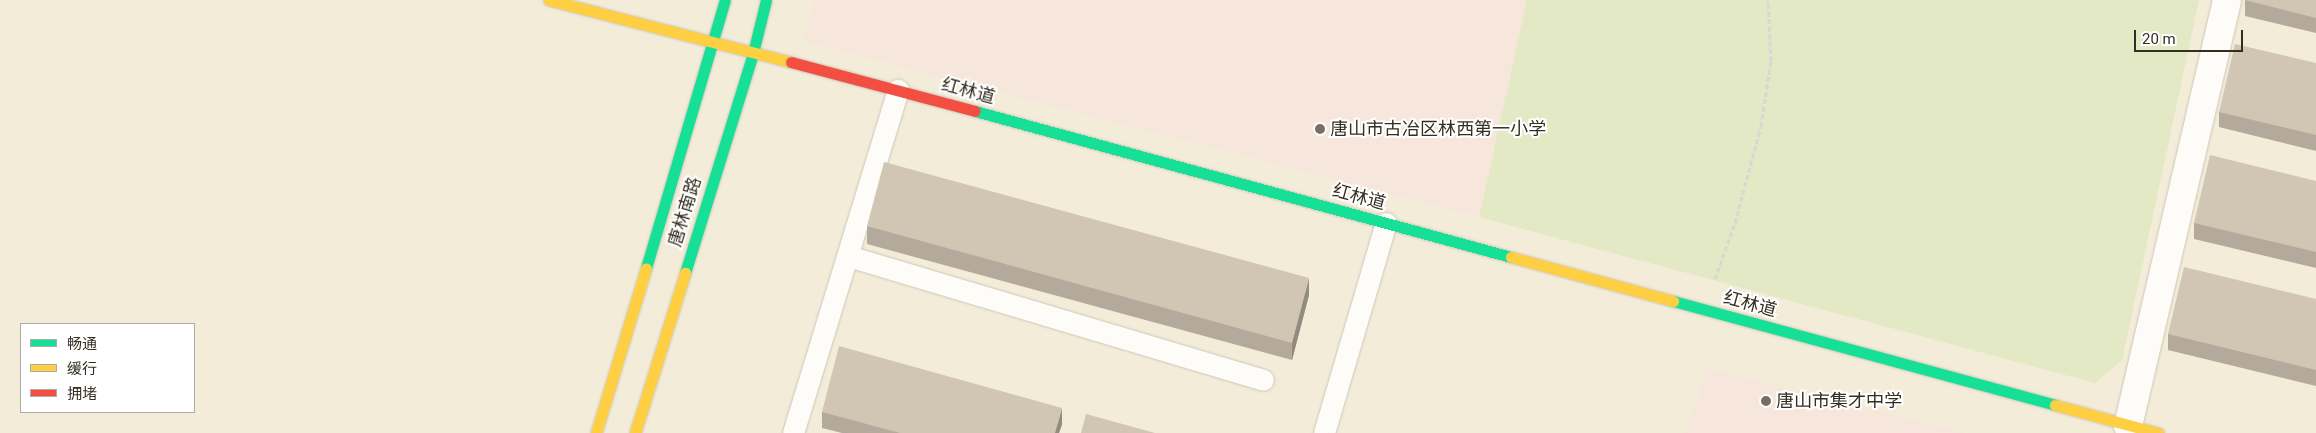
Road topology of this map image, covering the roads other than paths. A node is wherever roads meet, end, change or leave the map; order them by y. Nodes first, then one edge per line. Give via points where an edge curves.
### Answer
1 (549, 0) edge
2 (725, 0) edge
3 (766, 0) edge
4 (2227, 0) edge
5 (714, 41) junction
6 (753, 53) junction
7 (898, 90) junction
8 (1386, 223) junction
9 (848, 256) junction
10 (1264, 380) dead end
11 (2128, 426) junction
12 (596, 433) edge
13 (635, 433) edge
14 (793, 433) edge
15 (1324, 433) edge
16 (2158, 433) edge

1 - 5 street, 红林道
2 - 5 street, 唐林南路
3 - 6 street, 唐林南路
4 - 11 street
5 - 6 street, 红林道
5 - 12 street, 唐林南路
6 - 7 street, 红林道
6 - 13 street, 唐林南路
7 - 8 street, 红林道
7 - 9 lane
8 - 11 street, 红林道
8 - 15 lane
9 - 10 lane
9 - 14 lane
11 - 16 street, 红林道

